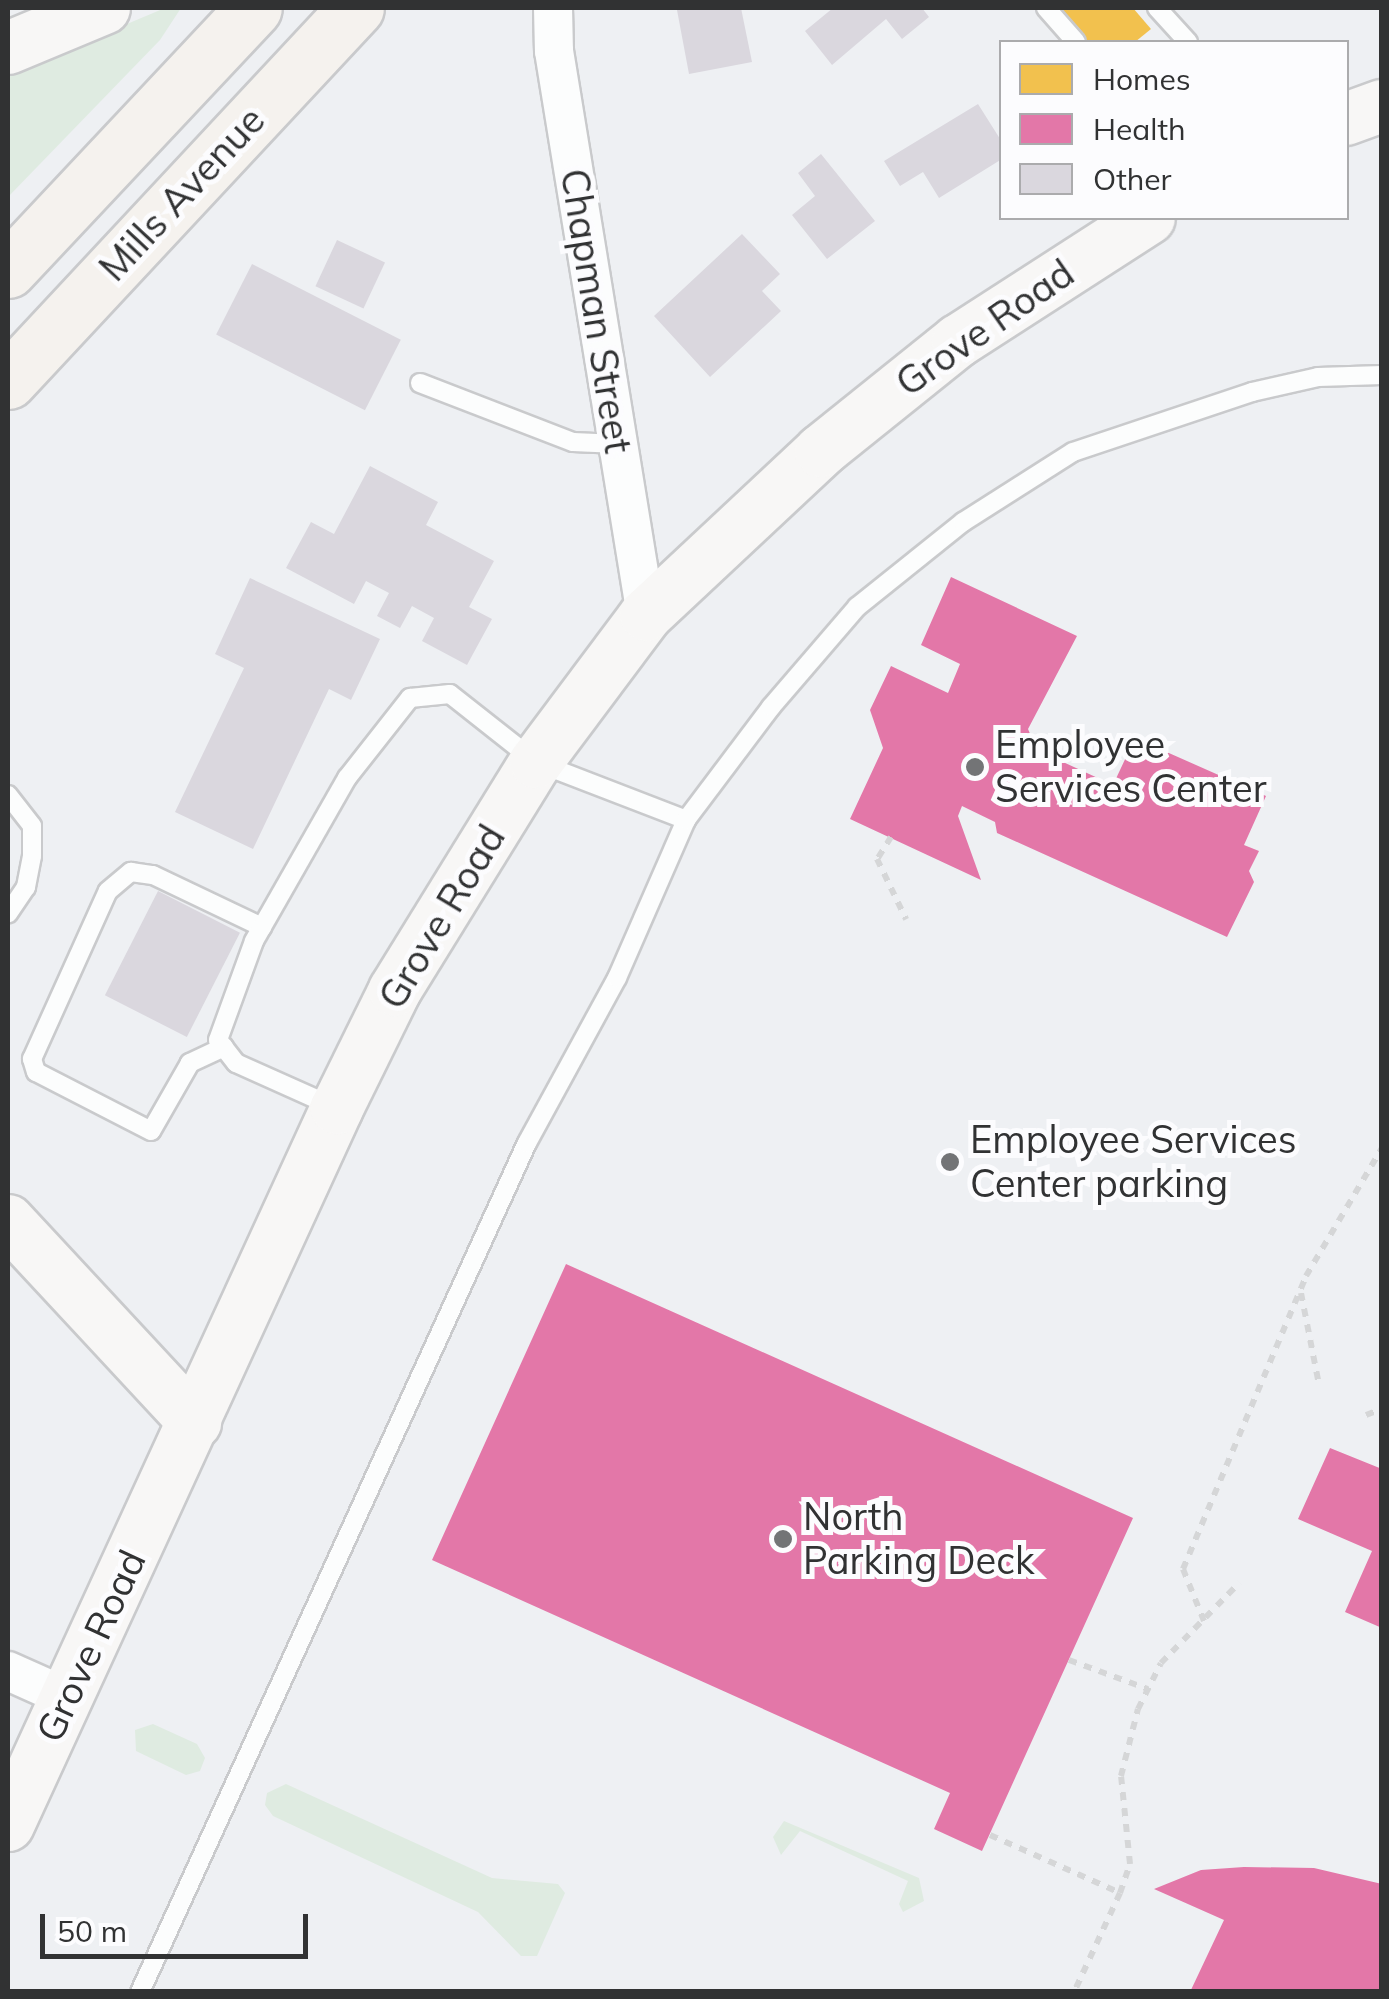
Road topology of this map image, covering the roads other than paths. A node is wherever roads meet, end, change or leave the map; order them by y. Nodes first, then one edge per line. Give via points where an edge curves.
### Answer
1 (104, 8) edge
2 (254, 8) edge
3 (356, 8) edge
4 (553, 8) edge
5 (1046, 8) edge
6 (1156, 8) edge
7 (1074, 40) edge
8 (1186, 40) edge
9 (8, 48) edge
10 (1382, 106) edge
11 (1349, 118) edge
12 (1146, 220) edge
13 (8, 270) edge
14 (1382, 375) edge
15 (8, 380) edge
16 (420, 383) dead end
17 (618, 444) junction
18 (646, 614) junction
19 (536, 762) junction
20 (8, 795) edge
21 (686, 820) junction
22 (8, 914) edge
23 (262, 928) junction
24 (224, 1048) junction
25 (337, 1108) junction
26 (8, 1221) edge
27 (195, 1422) junction
28 (8, 1671) edge
29 (66, 1698) junction
30 (8, 1825) edge
31 (140, 1992) edge

1 - 9 main road
2 - 13 main road, Mills Avenue
3 - 15 main road, Mills Avenue
4 - 17 street, Chapman Street via 554,51
5 - 7 lane
6 - 8 lane
10 - 11 main road
12 - 18 main road, Grove Road via 958,341 822,451
14 - 21 lane via 1318,377 1252,392 1073,452 978,512 856,607
16 - 17 lane via 573,442
17 - 18 street, Chapman Street
18 - 19 main road, Grove Road
19 - 21 lane
19 - 23 lane via 450,694 410,698 347,778
19 - 25 main road, Grove Road via 395,990
20 - 22 lane via 32,826 32,856 26,887
21 - 31 lane via 617,978 528,1143
23 - 24 lane via 218,1040
23 - 24 lane via 153,875 131,872 108,891 32,1059 36,1072 151,1132 190,1063
24 - 25 lane via 236,1064
25 - 27 main road, Grove Road
26 - 27 main road
27 - 29 main road, Grove Road
28 - 29 street
29 - 30 main road, Grove Road

